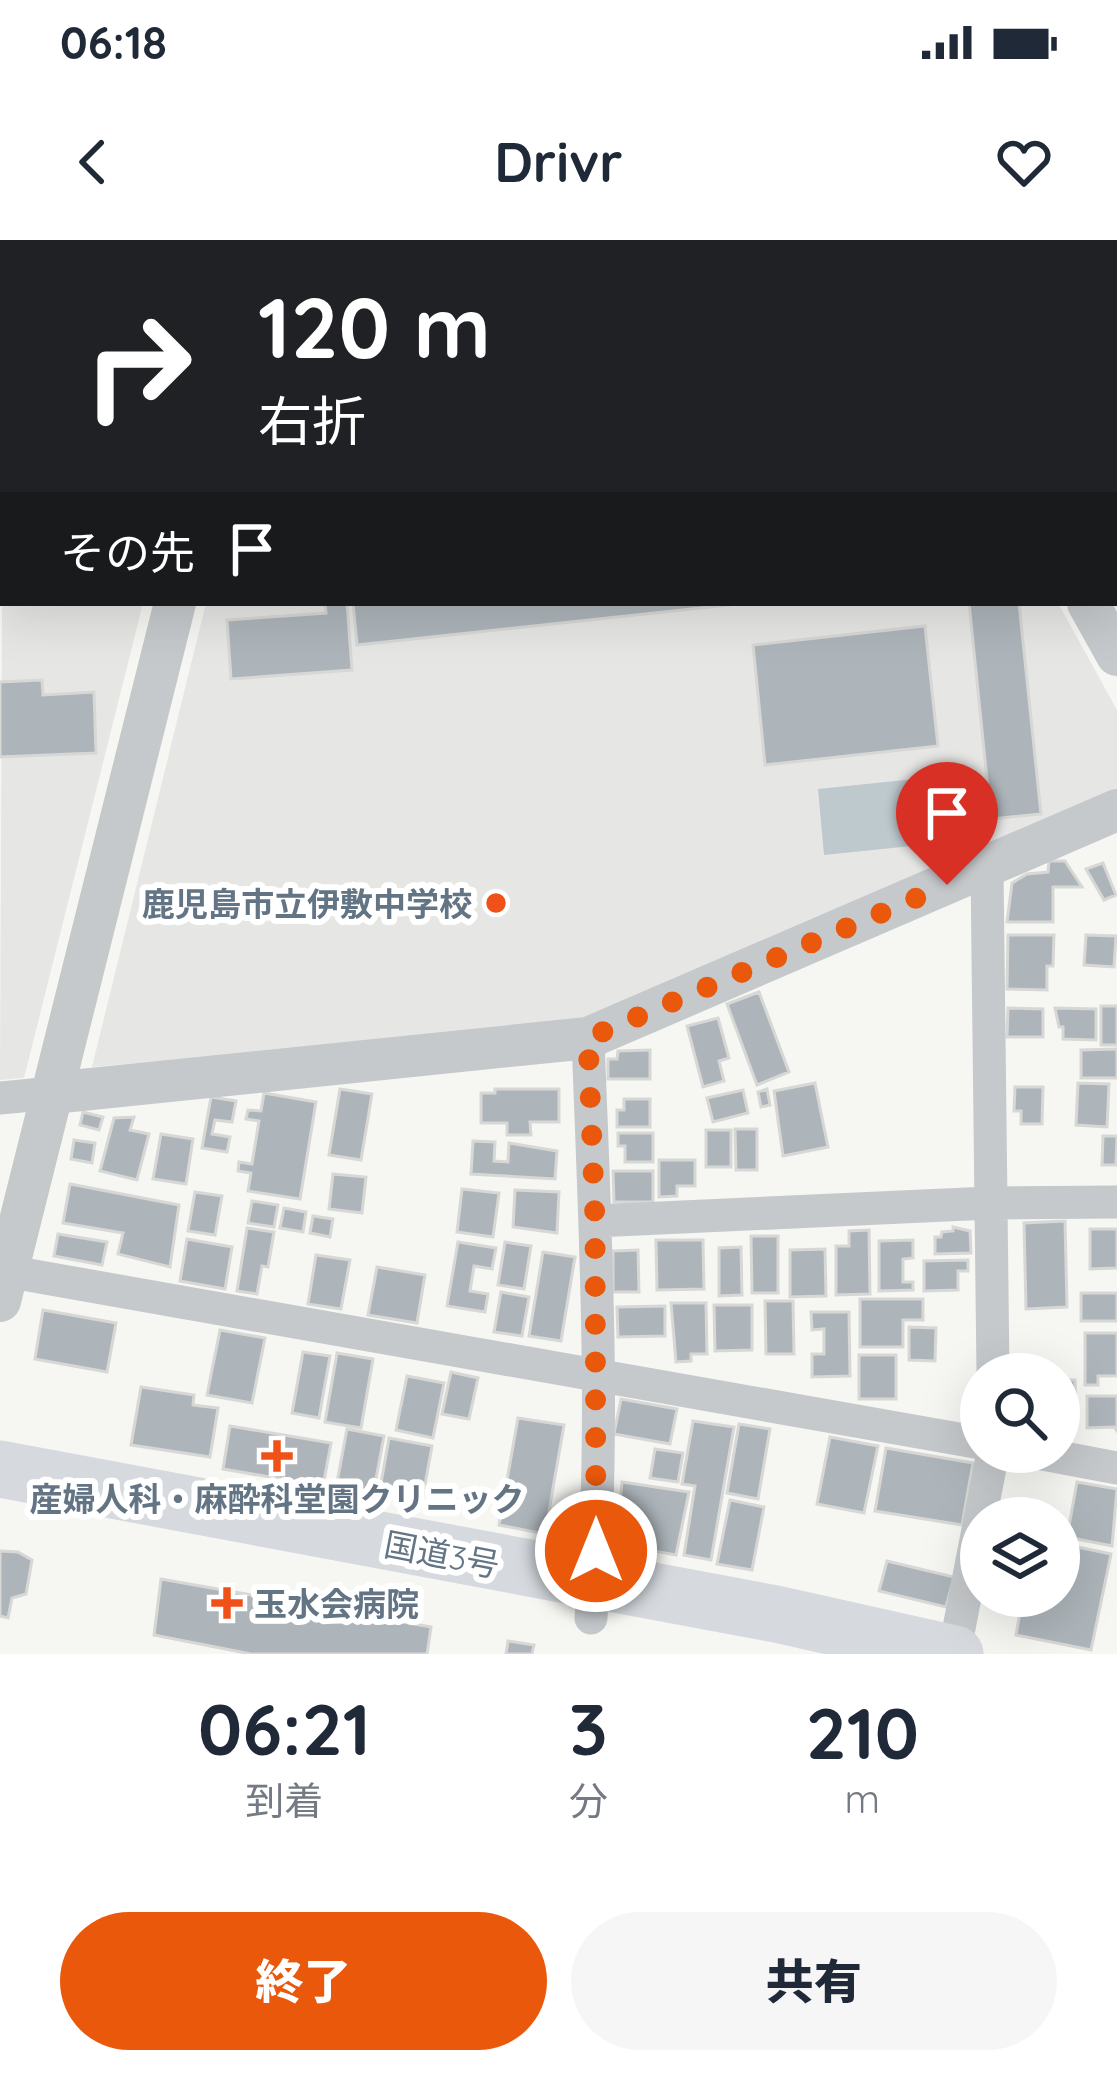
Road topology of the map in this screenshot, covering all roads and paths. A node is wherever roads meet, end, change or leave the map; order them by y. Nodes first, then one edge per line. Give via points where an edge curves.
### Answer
1 (174, 606) edge
2 (1090, 606) edge
3 (1117, 655) edge
4 (1117, 810) edge
5 (987, 868) junction
6 (588, 1038) junction
7 (52, 1093) junction
8 (0, 1098) edge
9 (1117, 1202) edge
10 (989, 1203) junction
11 (595, 1221) junction
12 (2, 1281) edge
13 (992, 1353) edge
14 (596, 1373) junction
15 (960, 1439) edge
16 (1080, 1461) edge
17 (1117, 1468) edge
18 (0, 1469) edge
19 (989, 1473) edge
20 (0, 1507) edge
21 (592, 1600) junction
22 (786, 1654) edge
23 (955, 1654) edge

1 - 7 street
2 - 3 street
4 - 5 street
5 - 6 street
5 - 10 street
6 - 7 street
6 - 11 street
7 - 8 street
7 - 12 street
9 - 10 street
10 - 11 street
10 - 13 street
11 - 14 street
12 - 14 street
14 - 15 street
14 - 21 street
16 - 17 street
18 - 21 highway, 国道3号
19 - 23 street
20 - 21 highway, 国道3号
21 - 22 highway, 国道3号
21 - 23 highway, 国道3号 via 776,1614

